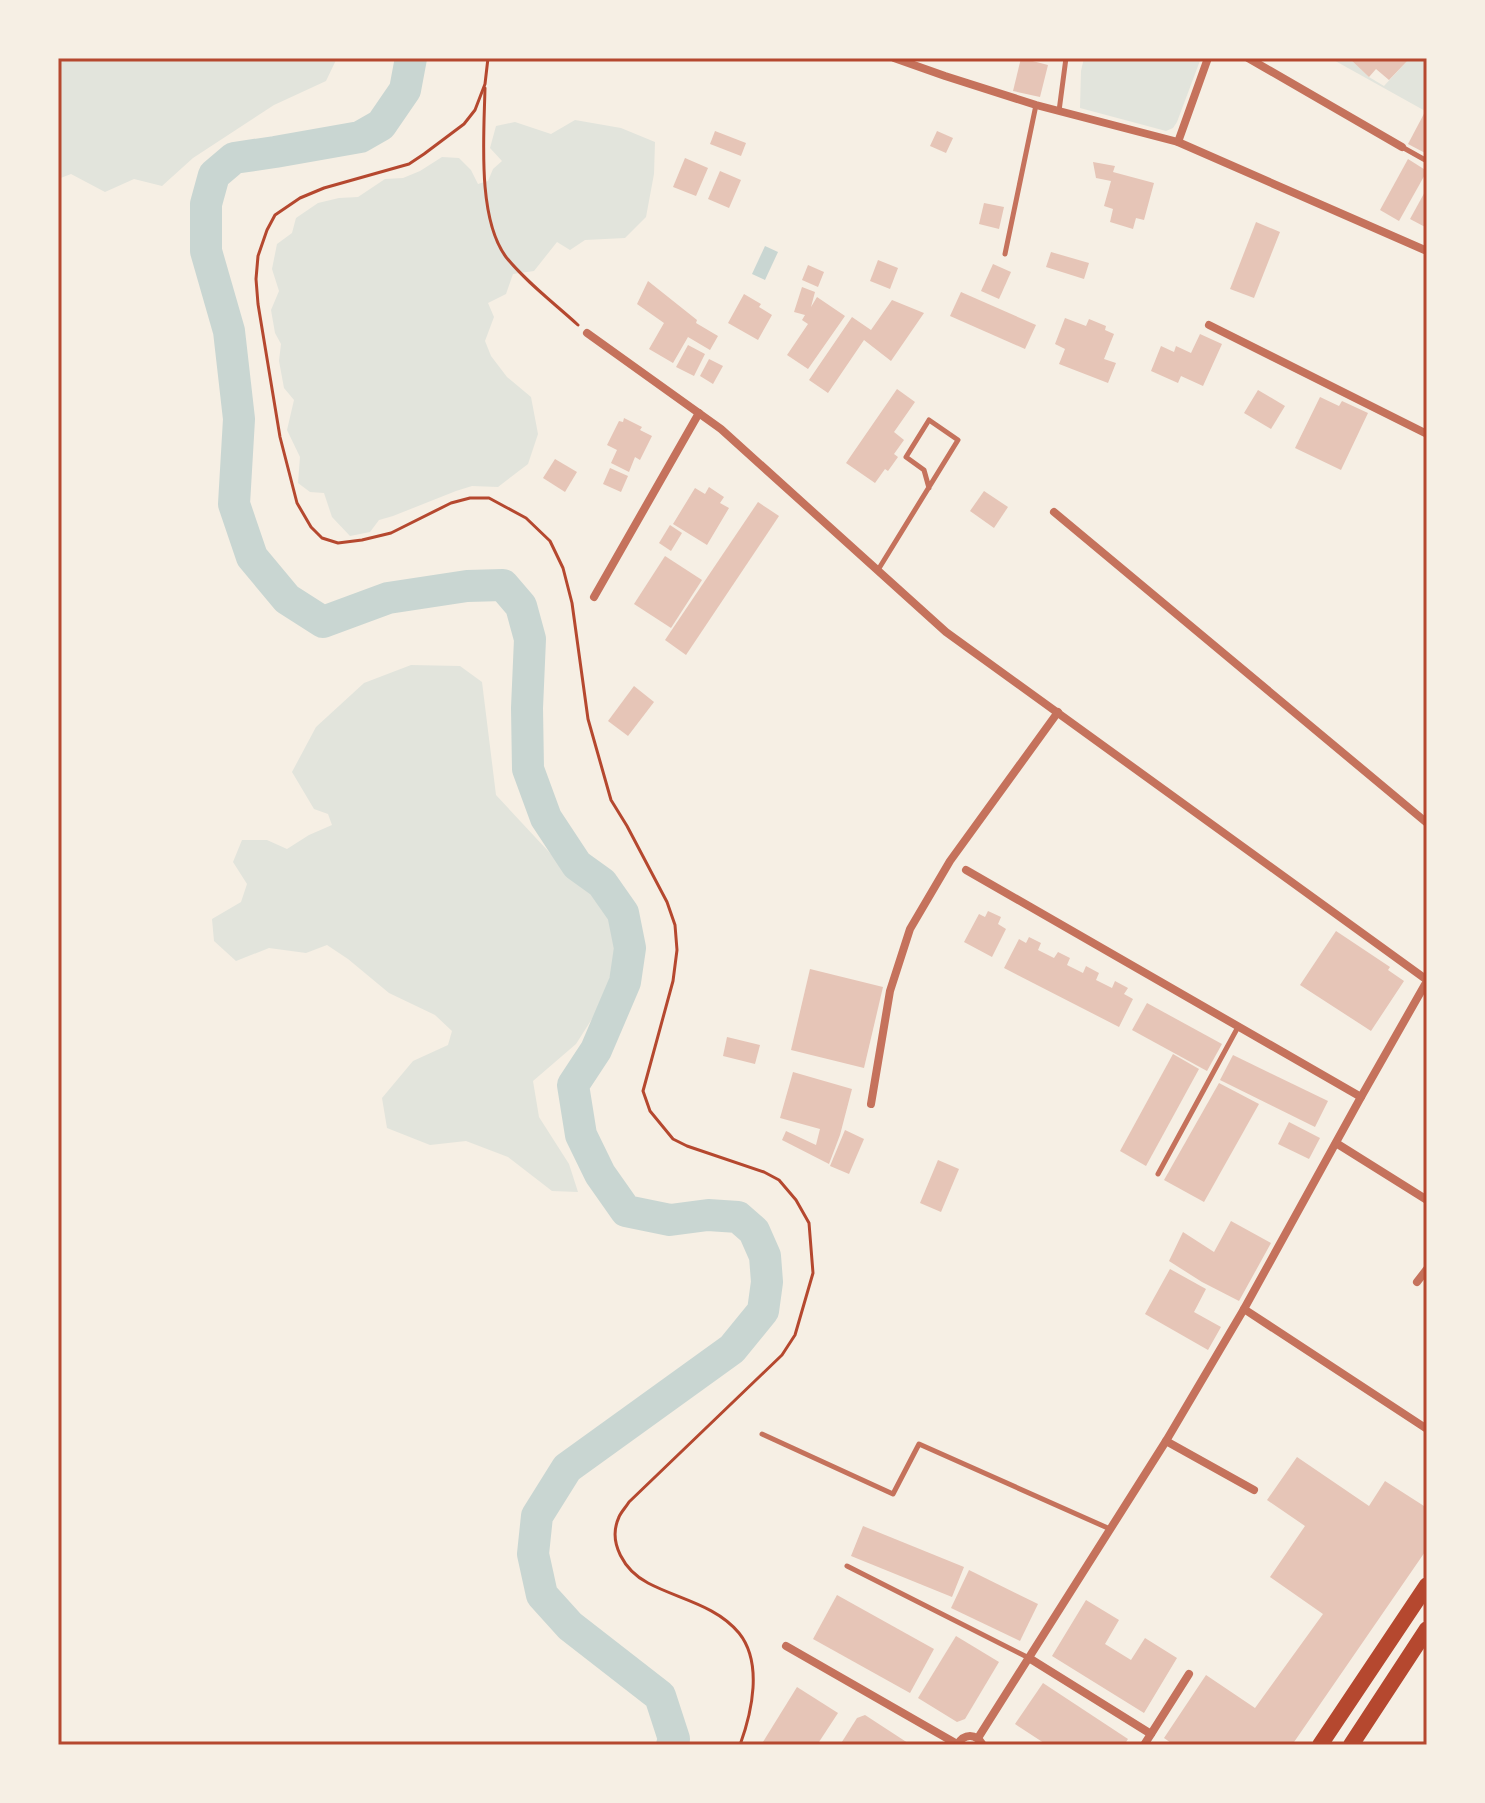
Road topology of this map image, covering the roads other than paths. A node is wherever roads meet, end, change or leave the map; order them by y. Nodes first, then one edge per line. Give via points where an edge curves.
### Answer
1 (894, 58) edge
2 (1066, 58) edge
3 (1208, 58) edge
4 (1248, 58) edge
5 (1036, 105) junction
6 (1059, 111) junction
7 (1178, 142) junction
8 (1402, 147) joint
9 (1427, 161) edge
10 (1427, 251) edge
11 (1005, 254) dead end
12 (1209, 325) dead end
13 (587, 333) road end
14 (699, 413) junction
15 (1427, 434) edge
16 (929, 488) junction
17 (1054, 512) dead end
18 (878, 571) junction
19 (594, 597) dead end
20 (1058, 712) junction
21 (1427, 823) edge
22 (966, 870) dead end
23 (1427, 981) edge
24 (1239, 1027) junction
25 (1361, 1097) junction
26 (871, 1104) dead end
27 (1336, 1143) junction
28 (1158, 1174) dead end
29 (1427, 1200) edge
30 (1427, 1269) edge
31 (1417, 1282) dead end
32 (1244, 1309) junction
33 (1427, 1429) edge
34 (762, 1434) dead end
35 (1166, 1441) junction
36 (1254, 1490) dead end
37 (1110, 1529) junction
38 (847, 1566) dead end
39 (1427, 1585) edge
40 (1427, 1629) edge
41 (786, 1646) dead end
42 (1029, 1658) junction
43 (1189, 1674) dead end
44 (1151, 1734) junction
45 (981, 1742) edge
46 (957, 1744) edge
47 (1144, 1745) edge
48 (1320, 1745) edge
49 (1351, 1745) edge

1 - 5 street
2 - 6 lane
3 - 7 street
4 - 8 street
5 - 6 street
5 - 11 lane
6 - 7 street
7 - 10 street
8 - 9 lane
12 - 15 street
13 - 14 street
14 - 18 street
14 - 19 street
16 - 16 lane via 924,470 906,457 929,420 958,440
16 - 18 lane
17 - 21 street
18 - 20 street via 946,632
20 - 23 street
20 - 26 street via 950,861 910,929 890,991
22 - 24 street
23 - 25 street
24 - 25 street
24 - 28 lane
25 - 27 street
27 - 29 street
27 - 32 street
30 - 31 street
32 - 33 street
32 - 35 street
34 - 37 lane via 893,1494 919,1444
35 - 36 street
35 - 37 street
37 - 42 street
38 - 42 lane
39 - 48 main road
40 - 49 main road
41 - 46 street
42 - 44 street
42 - 45 street
43 - 44 street
44 - 47 street
45 - 46 street via 966,1736

